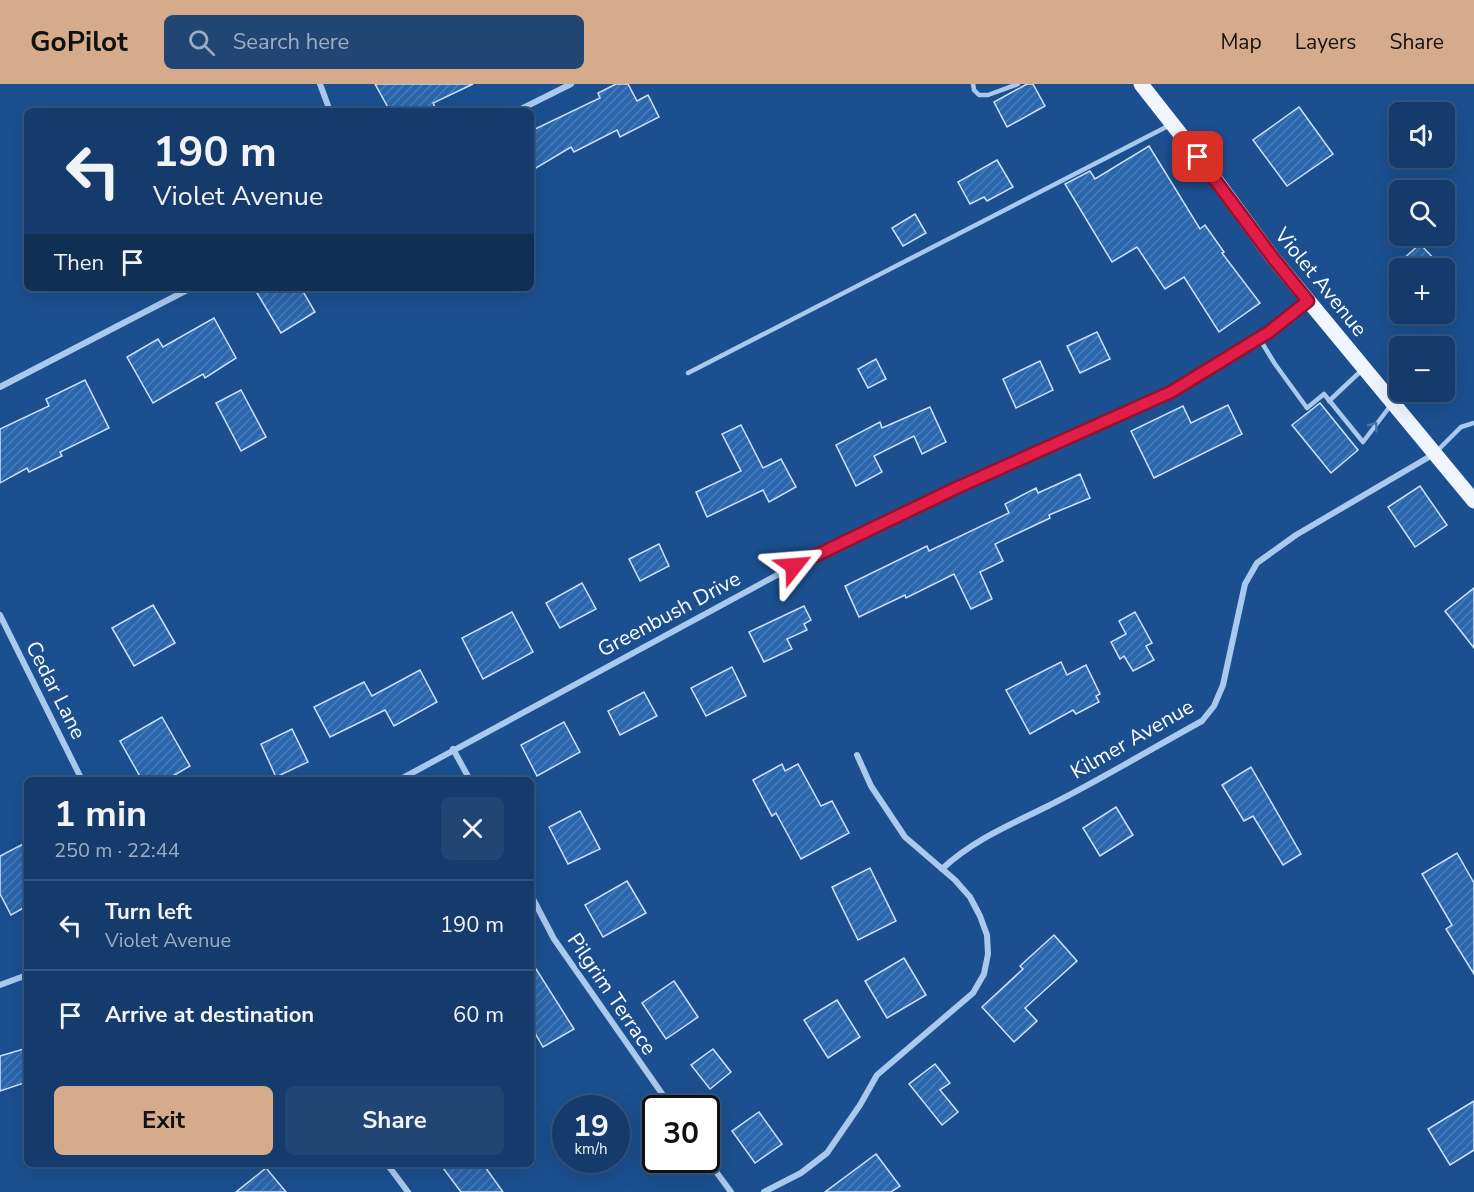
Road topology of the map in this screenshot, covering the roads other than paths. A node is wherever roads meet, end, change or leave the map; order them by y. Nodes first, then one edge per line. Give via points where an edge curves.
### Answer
1 (320, 84) edge
2 (571, 84) edge
3 (973, 84) edge
4 (1018, 84) edge
5 (1141, 84) edge
6 (329, 108) edge
7 (523, 108) edge
8 (1173, 124) junction
9 (185, 291) edge
10 (1308, 301) junction
11 (1259, 338) junction
12 (1364, 368) junction
13 (688, 373) dead end
14 (0, 387) edge
15 (1329, 401) junction
16 (1392, 403) junction
17 (1474, 423) edge
18 (1435, 454) junction
19 (1474, 501) edge
20 (0, 615) edge
21 (453, 749) junction
22 (857, 755) dead end
23 (81, 777) edge
24 (404, 777) edge
25 (468, 777) edge
26 (942, 869) junction
27 (534, 901) edge
28 (24, 976) edge
29 (0, 985) edge
30 (663, 1095) edge
31 (389, 1167) edge
32 (717, 1173) edge
33 (408, 1192) edge
34 (731, 1192) edge
35 (764, 1192) edge

1 - 6 street
2 - 7 street
3 - 4 lane via 979,95
5 - 8 main road, Violet Avenue
8 - 10 main road, Violet Avenue
8 - 13 lane
9 - 14 street
10 - 11 street, Greenbush Drive
10 - 12 main road, Violet Avenue
11 - 15 lane via 1308,408 1324,394
11 - 21 street, Greenbush Drive via 1171,392 814,555
12 - 15 lane
12 - 16 main road, Violet Avenue
15 -> 16 lane via 1363,442
16 - 18 main road, Violet Avenue
17 - 18 lane via 1461,427
18 - 19 main road, Violet Avenue
18 - 26 street, Kilmer Avenue via 1296,535 1257,563 1245,584 1222,685 1214,706 1202,721 995,831 960,852
20 - 23 street, Cedar Lane
21 - 24 street, Greenbush Drive
21 - 25 street
22 - 26 street via 871,786 905,837
26 - 35 street via 969,897 980,916 987,935 984,974 973,993 878,1075 827,1153 801,1173
27 - 30 street, Pilgrim Terrace via 554,939
28 - 29 street
31 - 33 street
32 - 34 street

